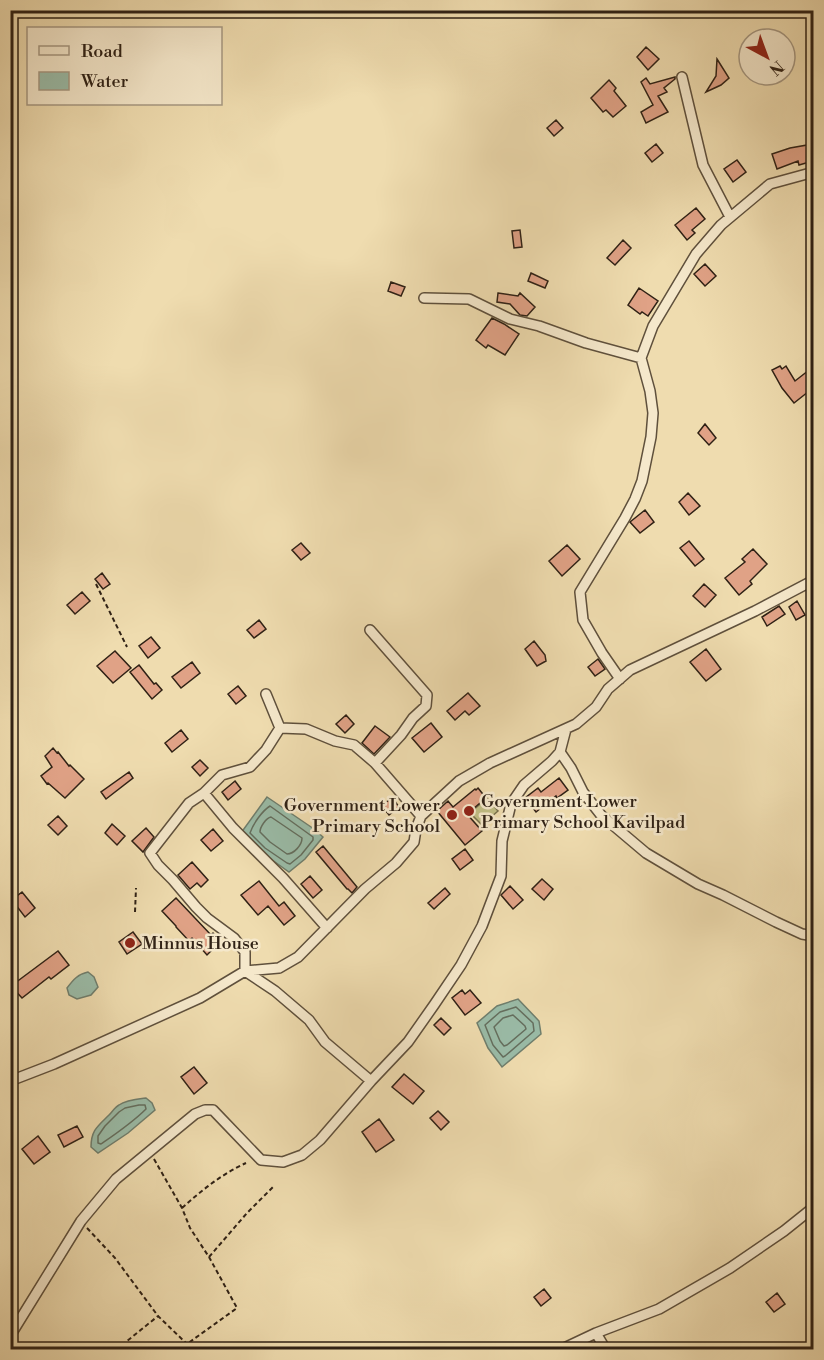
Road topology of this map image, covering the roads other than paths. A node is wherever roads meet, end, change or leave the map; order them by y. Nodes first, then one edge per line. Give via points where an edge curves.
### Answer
1 (682, 77) dead end
2 (813, 172) edge
3 (730, 217) junction
4 (424, 298) dead end
5 (641, 358) junction
6 (813, 580) edge
7 (370, 630) dead end
8 (620, 679) junction
9 (266, 694) dead end
10 (280, 728) junction
11 (566, 729) junction
12 (560, 752) junction
13 (375, 763) junction
14 (204, 793) junction
15 (421, 816) junction
16 (327, 928) junction
17 (813, 936) edge
18 (245, 971) junction
19 (10, 1081) edge
20 (371, 1081) junction
21 (813, 1207) edge
22 (596, 1333) junction
23 (10, 1336) edge
24 (560, 1350) edge
25 (606, 1350) edge

1 - 3 street via 703,165
2 - 3 street via 770,184
3 - 5 street via 696,254 652,326
4 - 5 street via 469,298 510,319
5 - 8 street via 653,413 642,481 625,518 580,592 583,620
6 - 8 street via 630,670
7 - 13 street via 427,695 426,706
8 - 11 street via 596,707
9 - 10 street
10 - 13 street via 306,729 354,745
10 - 14 street via 250,767 222,776
11 - 12 street
11 - 15 street via 459,781
12 - 17 street via 601,815 646,853 698,884 801,934
12 - 20 street via 524,785 511,804 502,841 501,876 482,927 461,965 408,1042
13 - 15 street
14 - 16 street
14 - 18 street via 189,803 150,853 196,907 234,938 245,952
15 - 16 street via 414,842
16 - 18 street via 298,957 279,968
18 - 19 street via 200,998
18 - 20 street via 309,1020 325,1042
20 - 23 street via 320,1140 302,1155 283,1162 261,1160 213,1110 195,1114 116,1179 81,1221
21 - 22 street via 730,1268 659,1310
22 - 24 street
22 - 25 street

